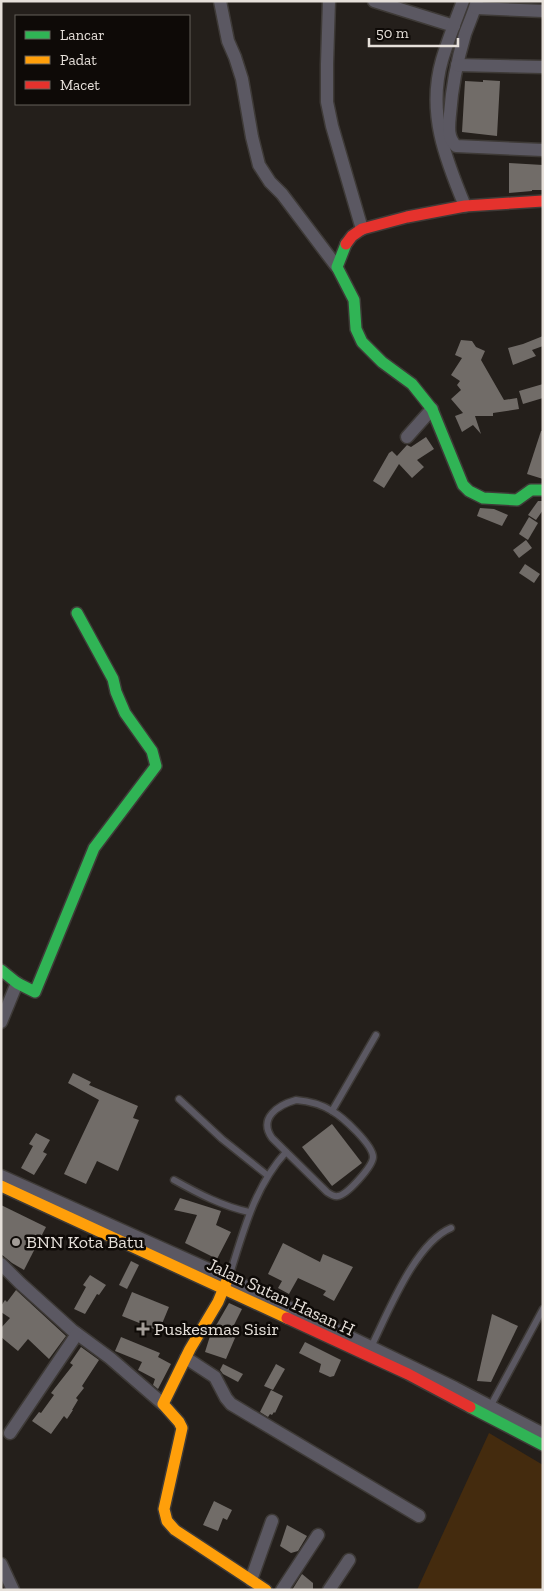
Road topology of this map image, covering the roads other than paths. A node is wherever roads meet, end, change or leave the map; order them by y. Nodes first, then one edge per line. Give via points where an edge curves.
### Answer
1 (220, 1) edge
2 (329, 1) edge
3 (374, 1) edge
4 (463, 1) edge
5 (477, 4) edge
6 (543, 11) edge
7 (454, 26) junction
8 (457, 65) junction
9 (543, 67) edge
10 (543, 150) edge
11 (543, 201) edge
12 (464, 206) junction
13 (362, 228) junction
14 (337, 267) junction
15 (432, 409) junction
16 (407, 437) dead end
17 (543, 490) edge
18 (77, 612) dead end
19 (1, 970) edge
20 (23, 986) junction
21 (1, 1022) edge
22 (376, 1034) dead end
23 (179, 1099) dead end
24 (332, 1111) junction
25 (286, 1152) junction
26 (267, 1175) junction
27 (1, 1176) edge
28 (174, 1180) dead end
29 (1, 1186) edge
30 (249, 1212) junction
31 (451, 1228) dead end
32 (1, 1264) edge
33 (226, 1284) junction
34 (543, 1309) edge
35 (77, 1334) junction
36 (371, 1347) junction
37 (186, 1358) junction
38 (163, 1404) junction
39 (490, 1407) junction
40 (10, 1433) dead end
41 (543, 1434) edge
42 (543, 1445) edge
43 (418, 1516) dead end
44 (272, 1522) dead end
45 (318, 1535) dead end
46 (350, 1560) dead end
47 (1, 1564) edge
48 (251, 1580) junction
49 (13, 1590) edge
50 (266, 1590) edge
51 (282, 1590) edge
52 (329, 1590) edge

1 - 14 street via 228,41 242,79 259,165
2 - 13 street via 327,102
3 - 7 street
4 - 7 street
5 - 6 street
5 - 8 street
7 - 12 street via 442,60 436,106 442,146
8 - 9 street
8 - 10 street via 450,118 450,136 456,146
11 - 12 street
12 - 13 street
13 - 14 street via 348,240
14 - 15 street via 354,300 356,329 362,342 412,384
15 - 16 street
15 - 17 street via 463,485 469,491 483,498 517,500 531,490
18 - 20 street via 113,679 125,713 152,752 156,766 94,848 35,992
19 - 20 street
20 - 21 street
22 - 24 lane
23 - 26 lane
24 - 25 lane via 308,1101 296,1100 286,1102 270,1115 267,1131
24 - 25 lane via 367,1144 373,1156 367,1170 344,1193 333,1196 327,1192
25 - 26 lane
26 - 30 lane
27 - 33 street
28 - 30 lane via 206,1198
29 - 33 street, Jalan Sutan Hasan H
30 - 33 lane
31 - 36 lane via 426,1247
32 - 35 street
33 - 36 street
33 - 37 street
33 - 42 street, Jalan Sutan Hasan H
34 - 39 lane
35 - 38 street
35 - 40 street
36 - 39 street
37 - 38 street
37 - 43 street via 215,1377 231,1404
38 - 48 street via 182,1428 164,1509 165,1518 175,1530
39 - 41 street
44 - 48 street
45 - 51 street
46 - 52 street
47 - 49 street
48 - 50 street

